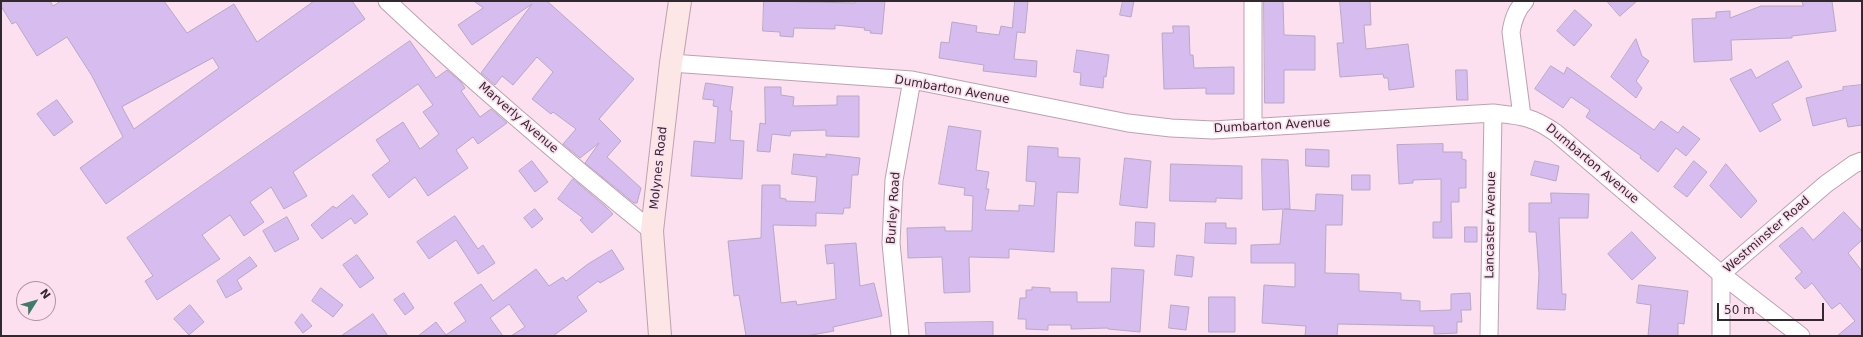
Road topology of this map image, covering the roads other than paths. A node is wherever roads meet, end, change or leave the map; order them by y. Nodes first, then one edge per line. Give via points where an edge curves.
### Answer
1 (387, 1) edge
2 (680, 1) edge
3 (1253, 1) edge
4 (1525, 1) edge
5 (671, 63) junction
6 (912, 80) junction
7 (1493, 113) junction
8 (1522, 116) junction
9 (1253, 127) junction
10 (1862, 161) edge
11 (652, 231) junction
12 (1721, 274) junction
13 (660, 336) edge
14 (900, 336) edge
15 (1489, 336) edge
16 (1721, 336) edge
17 (1801, 336) edge

1 - 11 street, Marverly Avenue via 466,73
2 - 5 main road, Molynes Road
3 - 9 street
4 - 8 street via 1514,19 1511,32
5 - 6 street, Dumbarton Avenue
5 - 11 main road, Molynes Road
6 - 9 street, Dumbarton Avenue via 1128,123 1213,130
6 - 14 street, Burley Road via 894,180 891,243
7 - 8 street, Dumbarton Avenue
7 - 9 street, Dumbarton Avenue
7 - 15 street, Lancaster Avenue
8 - 12 street, Dumbarton Avenue via 1541,122 1556,133
10 - 12 street, Westminster Road via 1826,184
11 - 13 main road, Molynes Road
12 - 16 street, Westminster Road
12 - 17 street, Dumbarton Avenue

